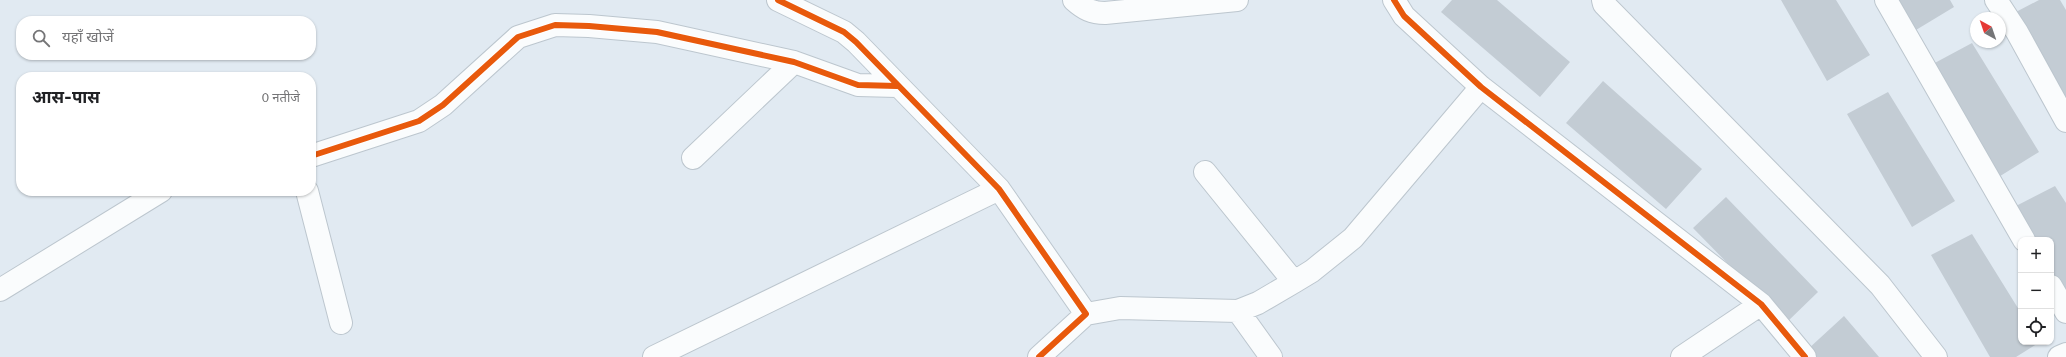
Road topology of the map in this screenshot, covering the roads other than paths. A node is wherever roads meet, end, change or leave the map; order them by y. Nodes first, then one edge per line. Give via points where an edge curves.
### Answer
1 (778, 0) edge
2 (1074, 0) edge
3 (1237, 0) edge
4 (1394, 0) edge
5 (1886, 0) edge
6 (1996, 0) edge
7 (1602, 1) edge
8 (794, 62) junction
9 (897, 86) junction
10 (1482, 88) junction
11 (2066, 121) edge
12 (316, 154) edge
13 (693, 158) dead end
14 (1205, 172) dead end
15 (999, 189) junction
16 (153, 196) edge
17 (308, 196) edge
18 (2022, 237) edge
19 (1294, 282) junction
20 (0, 290) edge
21 (2054, 291) edge
22 (1761, 304) junction
23 (1238, 311) junction
24 (2066, 312) edge
25 (1086, 314) junction
26 (342, 323) dead end
27 (2066, 354) edge
28 (654, 357) edge
29 (1039, 357) edge
30 (1271, 357) edge
31 (1682, 357) edge
32 (1805, 357) edge
33 (1936, 357) edge
34 (2059, 357) edge

1 - 9 street via 844,32
2 - 3 street via 1082,8 1094,13
4 - 10 street via 1404,16
5 - 18 street
6 - 11 street
7 - 33 street via 1880,285
8 - 9 street via 858,85
8 - 12 street via 657,32 555,25 518,37 443,105 419,121
8 - 13 street
9 - 15 street
10 - 19 street via 1353,238
10 - 22 street
14 - 19 street
15 - 25 street
15 - 28 street
16 - 20 street
17 - 26 street
19 - 23 street via 1258,303
21 - 24 street
22 - 31 street
22 - 32 street
23 - 25 street via 1120,308
23 - 30 street
25 - 29 street
27 - 34 street

